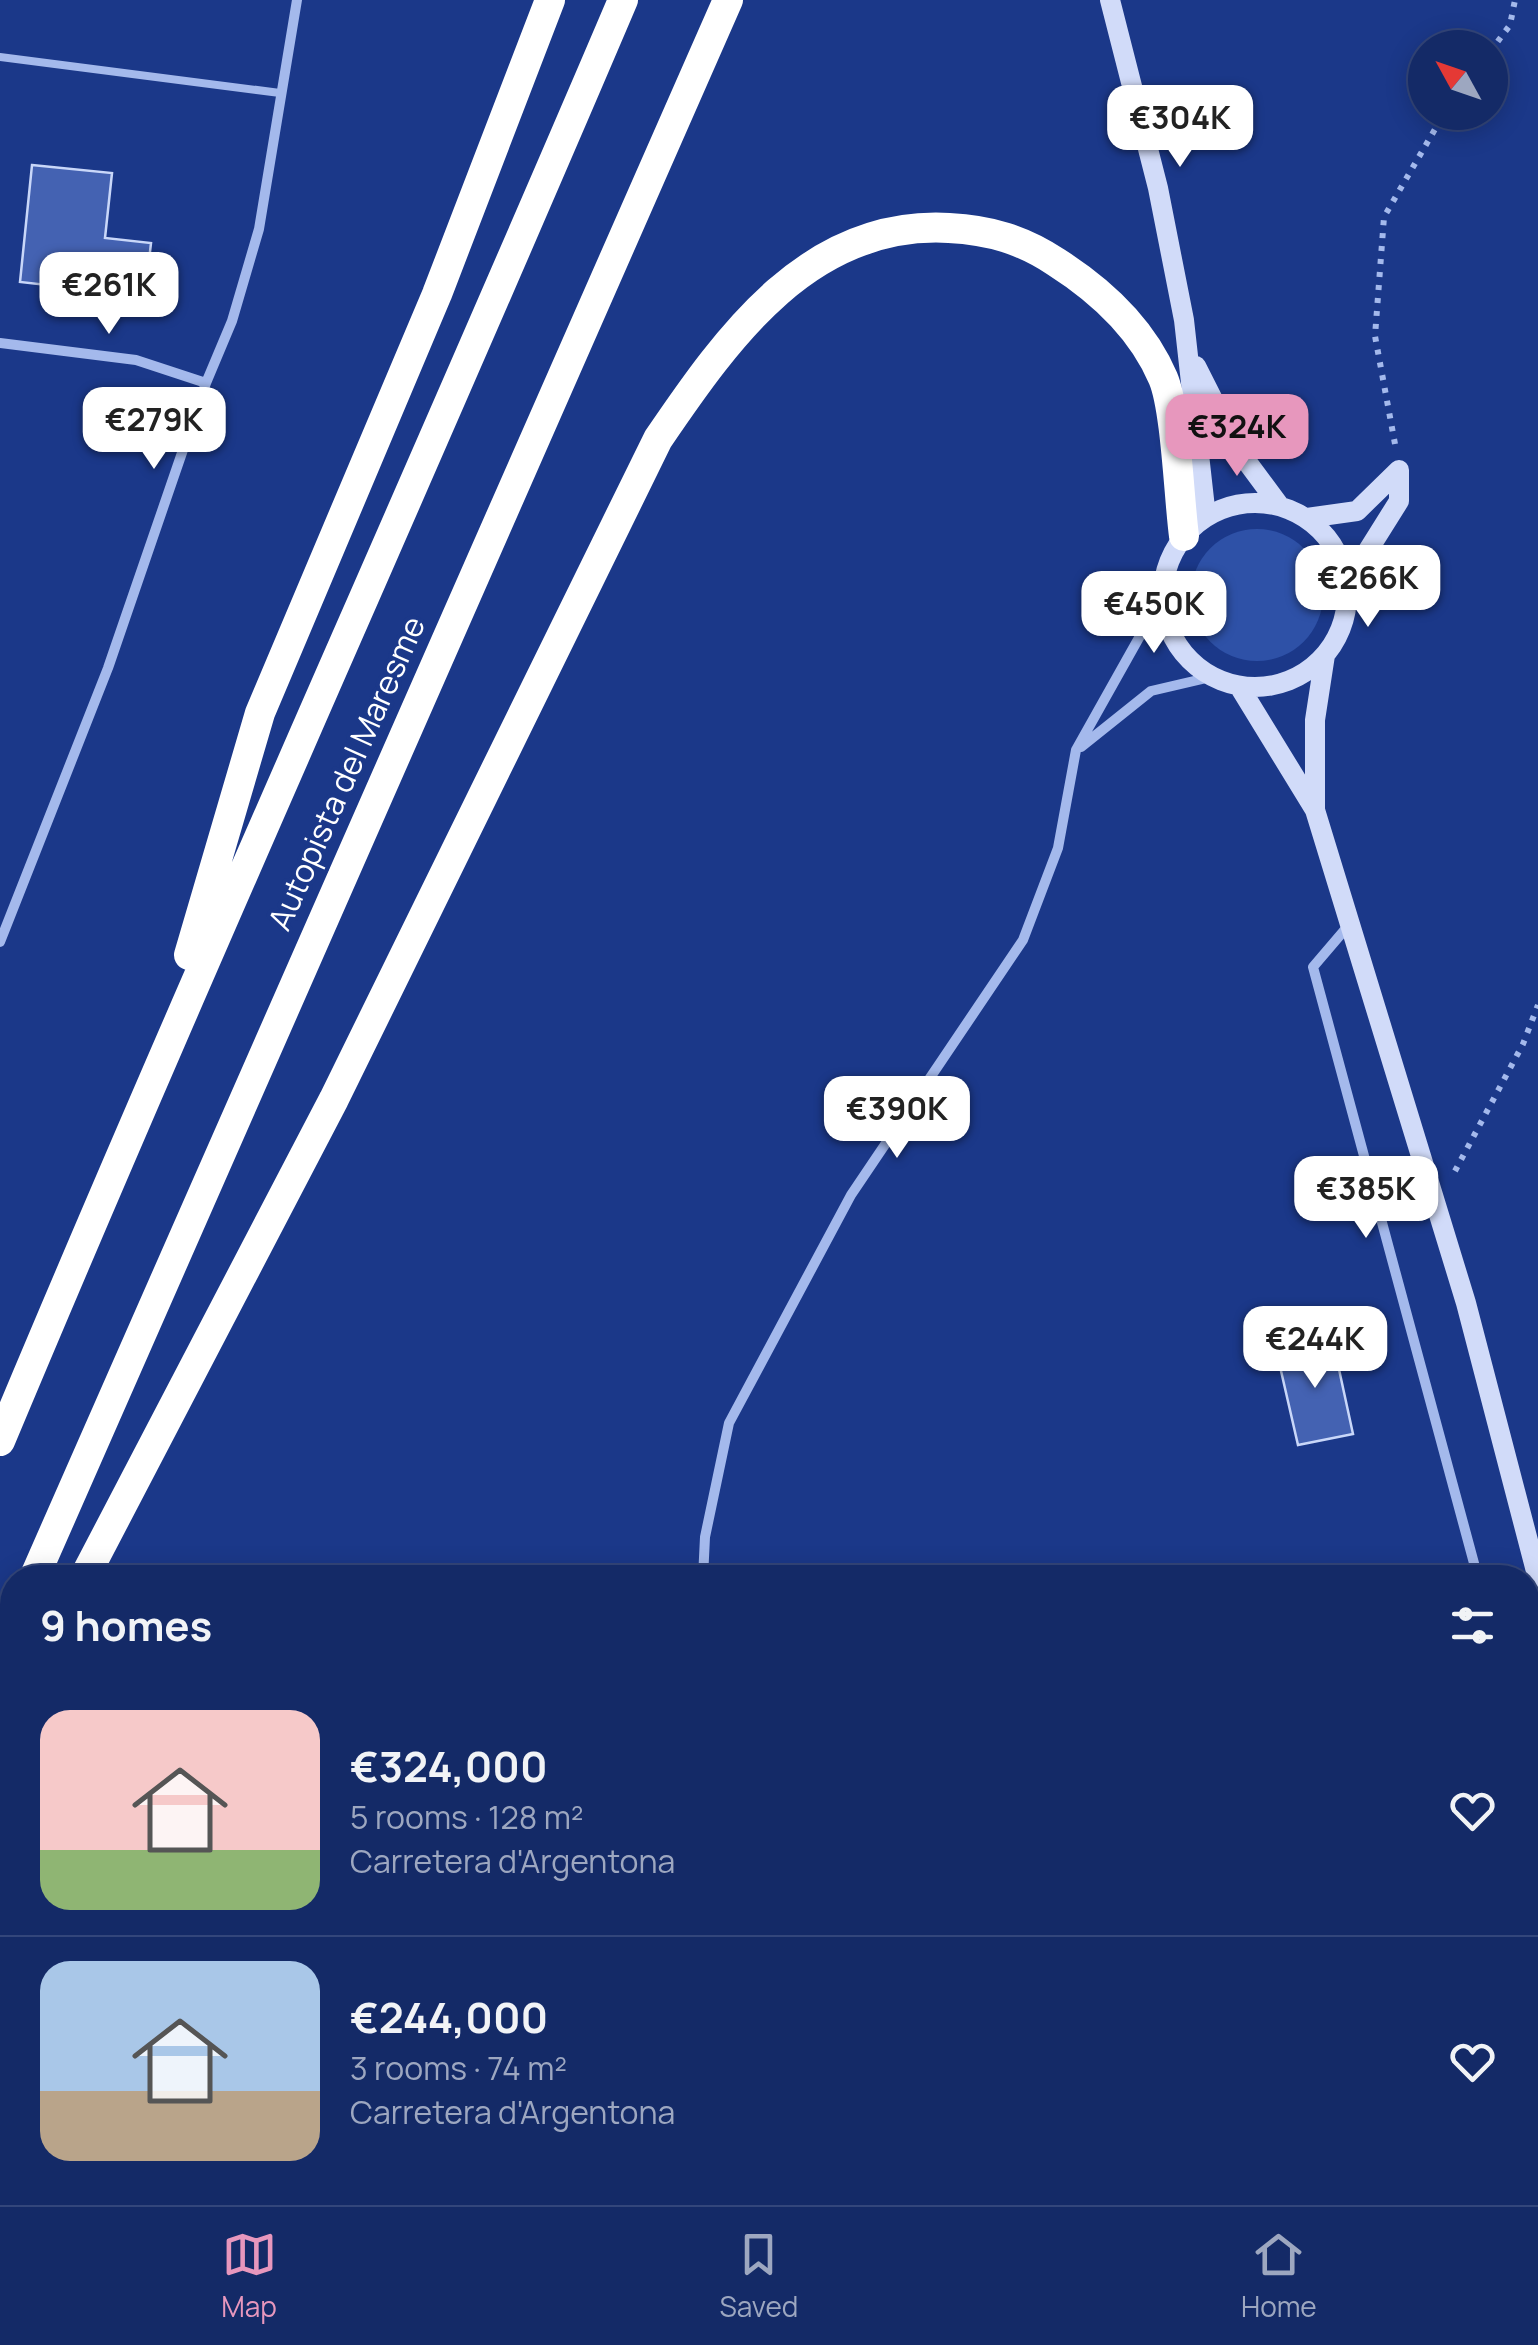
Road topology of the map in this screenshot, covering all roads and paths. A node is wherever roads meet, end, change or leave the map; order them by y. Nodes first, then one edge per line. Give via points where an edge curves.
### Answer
1 (298, 0) edge
2 (550, 0) edge
3 (623, 0) edge
4 (728, 0) edge
5 (1110, 0) edge
6 (1514, 0) edge
7 (1506, 30) edge
8 (0, 56) edge
9 (280, 93) junction
10 (1434, 130) edge
11 (0, 343) edge
12 (1190, 354) junction
13 (206, 383) junction
14 (1399, 470) junction
15 (1279, 505) junction
16 (1307, 518) junction
17 (1195, 526) junction
18 (1348, 584) junction
19 (1163, 596) junction
20 (1325, 656) junction
21 (1212, 677) junction
22 (1238, 686) junction
23 (1076, 750) junction
24 (1316, 810) junction
25 (1349, 925) junction
26 (0, 942) edge
27 (1538, 1005) edge
28 (154, 1072) junction
29 (1434, 1201) junction
30 (0, 1441) edge
31 (40, 1565) edge
32 (91, 1565) edge
33 (704, 1565) edge
34 (1474, 1565) edge
35 (1534, 1565) edge

1 - 9 street
2 - 28 highway via 437,294 260,713
3 - 28 highway, Autopista del Maresme
4 - 31 highway, Autopista del Maresme
5 - 12 street via 1158,188
6 - 7 path
8 - 9 lane
9 - 13 street via 259,229
10 - 14 path via 1384,216 1376,336
11 - 13 street via 136,360
12 - 15 street via 1239,451
12 - 17 street
13 - 26 street via 108,668
14 - 16 street via 1357,512
14 - 18 street via 1399,501
15 - 16 street
15 - 17 street via 1241,504
16 - 18 street via 1334,546
17 - 19 street via 1165,574
17 - 32 highway via 1165,381 1140,336 1038,250 1004,235 924,226 876,234 816,260 774,293 710,364 658,440 334,1099
18 - 20 street via 1344,622
19 - 21 street via 1176,643
19 - 23 street
20 - 22 street via 1286,682
20 - 24 street via 1314,720
21 - 22 street
21 - 23 street via 1151,691
22 - 24 street
23 - 33 street via 1058,848 1023,940 851,1194 730,1422
24 - 25 street
25 - 29 street
25 - 34 street via 1313,967
27 - 29 path via 1523,1044
28 - 30 highway, Autopista del Maresme
29 - 35 street

